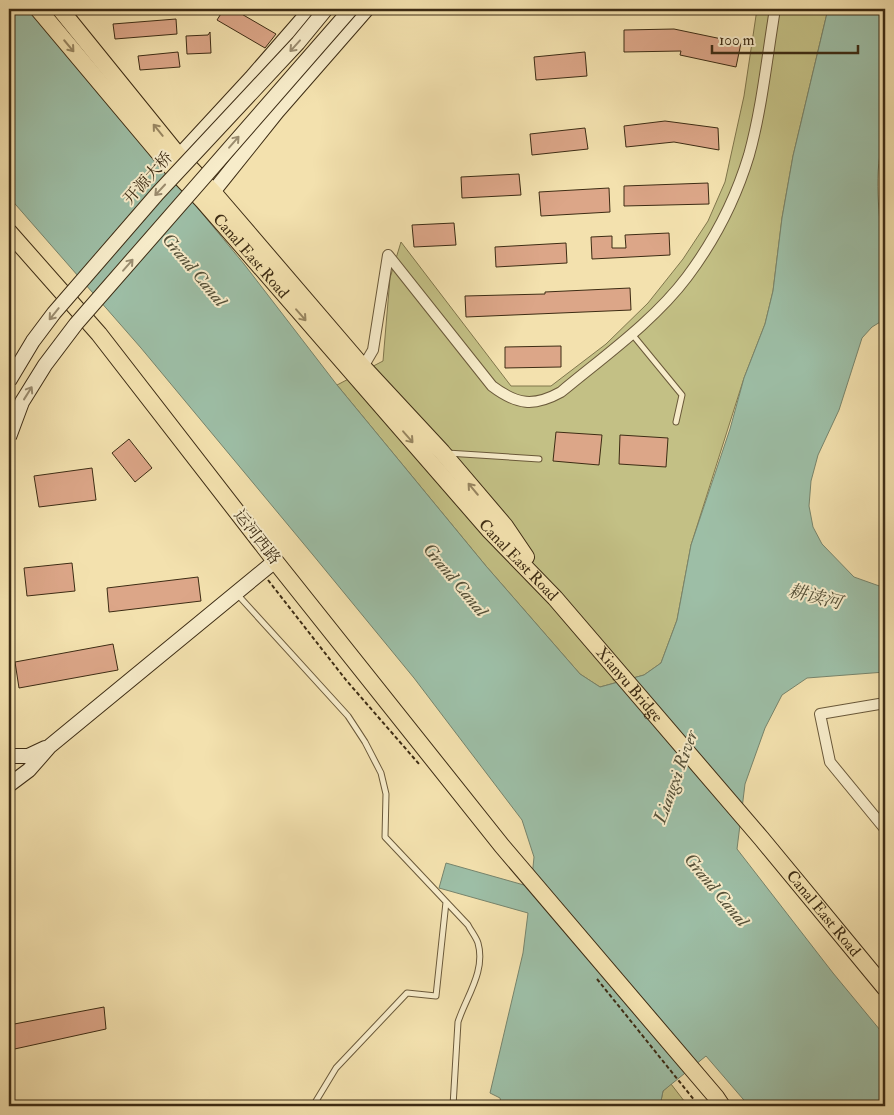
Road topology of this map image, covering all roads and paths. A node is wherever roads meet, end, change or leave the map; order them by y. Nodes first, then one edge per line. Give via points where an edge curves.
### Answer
1 (38, 9) edge
2 (60, 9) edge
3 (311, 9) edge
4 (326, 9) edge
5 (351, 9) edge
6 (367, 9) edge
7 (775, 9) edge
8 (179, 156) junction
9 (213, 192) junction
10 (9, 232) edge
11 (631, 333) junction
12 (363, 367) junction
13 (9, 382) edge
14 (676, 422) dead end
15 (9, 437) edge
16 (442, 452) junction
17 (539, 459) dead end
18 (276, 561) junction
19 (262, 572) junction
20 (236, 594) junction
21 (555, 598) junction
22 (885, 702) edge
23 (50, 746) junction
24 (9, 756) edge
25 (425, 771) dead end
26 (9, 785) edge
27 (885, 829) edge
28 (761, 838) joint
29 (446, 902) junction
30 (885, 988) edge
31 (722, 1103) edge
32 (313, 1106) edge
33 (453, 1106) edge

1 -> 21 main road, Canal East Road via 169,165 490,531
8 -> 2 main road, Canal East Road
3 - 8 main road
4 -> 13 main road, 开源大桥, bridge via 67,298 33,341
15 -> 5 main road, bridge via 22,402 76,324
6 - 9 main road via 277,112
7 - 11 street via 748,155 724,217 686,278
8 - 9 main road, Canal East Road
9 - 12 main road, Canal East Road
10 - 18 main road, 运河西路 via 99,334
11 - 12 street via 560,392 546,400 519,401 504,396 492,386 388,254 373,350
11 - 14 lane via 682,395
12 - 16 main road, Canal East Road
16 - 17 lane
21 -> 16 main road, Canal East Road via 505,526
18 - 19 main road
18 - 31 main road, 运河西路 via 502,846
19 - 20 main road
19 - 25 path via 346,680
20 - 23 main road
20 - 29 lane via 348,716 380,773 386,794 385,837
21 - 28 main road, Xianyu Bridge
22 - 27 street via 820,714 830,762
23 - 24 main road via 28,756
23 - 26 main road via 29,770
28 - 30 main road, Canal East Road
29 - 32 lane via 436,996 407,993 336,1068
29 - 33 lane via 468,925 478,942 480,959 475,985 458,1022

